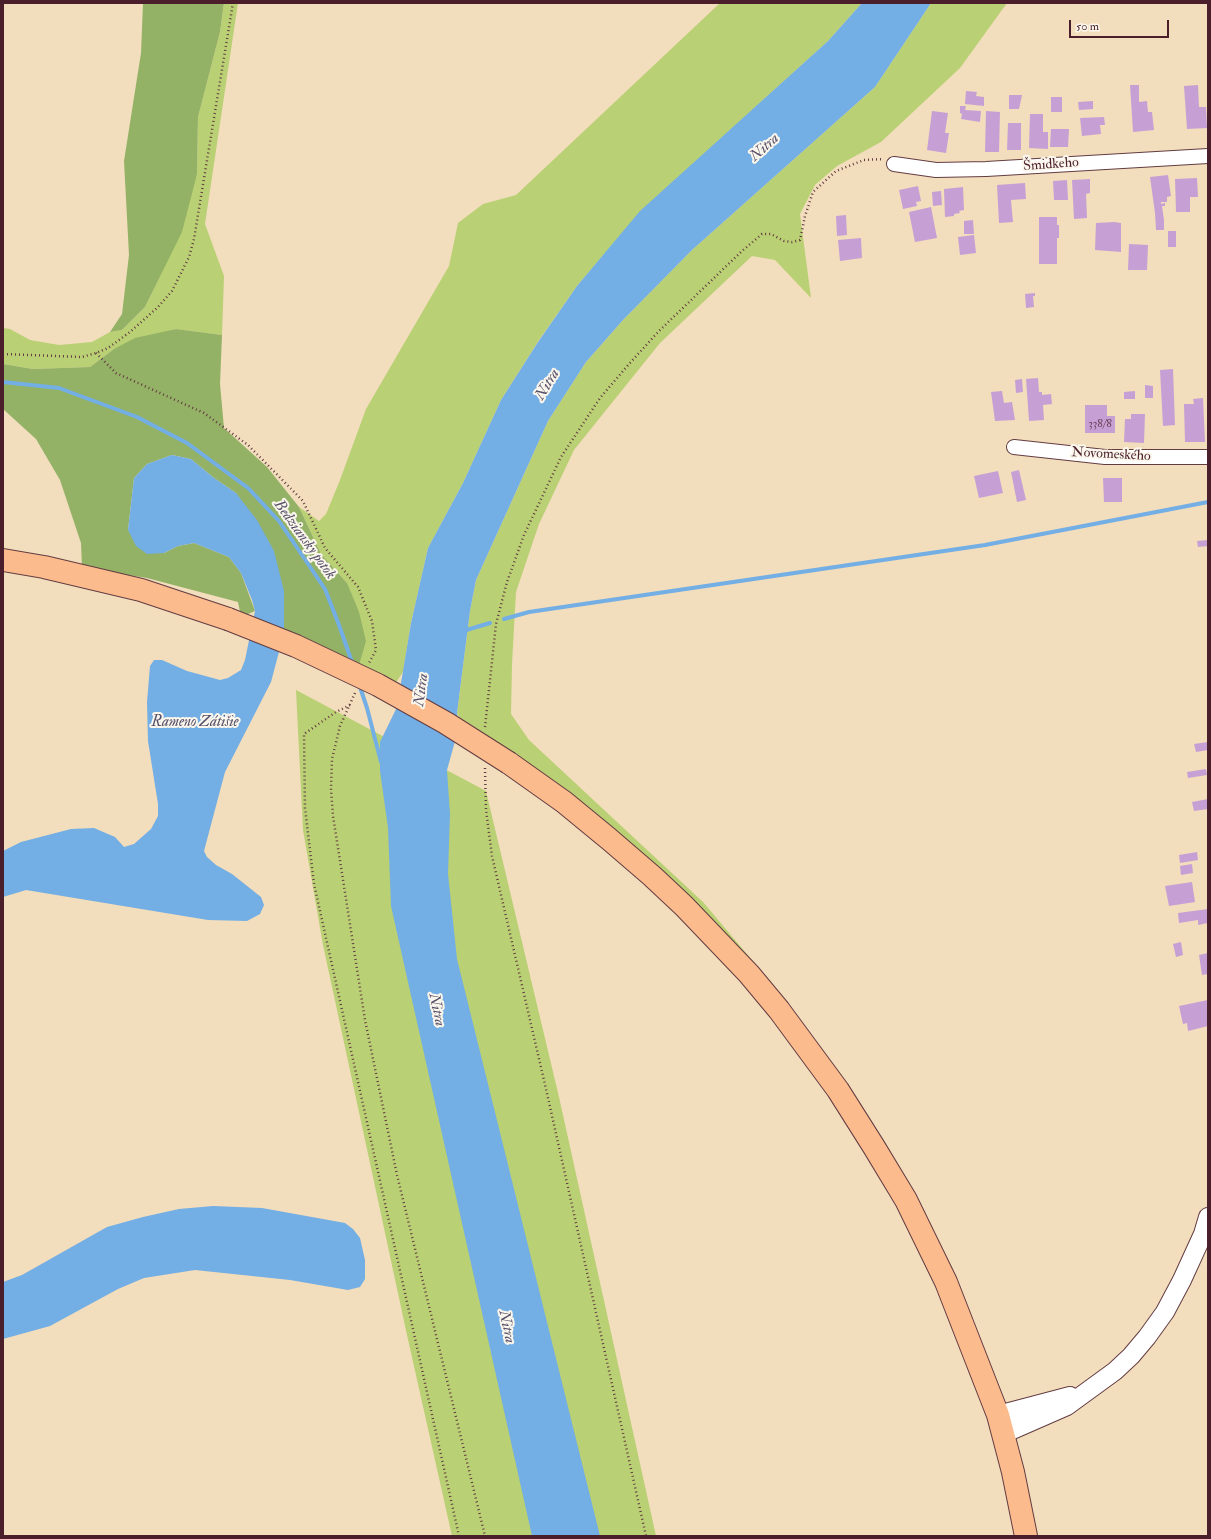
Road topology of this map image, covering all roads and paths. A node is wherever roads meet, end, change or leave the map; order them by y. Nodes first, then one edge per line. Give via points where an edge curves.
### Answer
1 (233, 3) edge
2 (1208, 156) edge
3 (894, 164) joint
4 (96, 353) junction
5 (3, 354) edge
6 (1014, 447) dead end
7 (1208, 458) edge
8 (3, 560) edge
9 (369, 664) dead end
10 (356, 691) dead end
11 (350, 705) junction
12 (484, 727) dead end
13 (485, 764) dead end
14 (1208, 1217) edge
15 (1001, 1425) junction
16 (459, 1536) edge
17 (485, 1536) edge
18 (646, 1536) edge
19 (1026, 1536) edge

1 - 4 path via 189,257 172,291 158,307 130,332 108,348
2 - 3 street, Šmidkeho via 986,169 936,170
3 - 12 path via 880,158 864,160 836,171 813,192 800,240 784,241 771,234 762,234 660,331 600,398 561,457 524,535 507,582 496,624
4 - 5 path via 82,357
4 - 9 path via 116,373 204,412 248,445 303,501 325,548 358,587 372,621 376,650
6 - 7 street, Novomeského via 1105,458
8 - 15 main road, bridge via 141,590 228,619 296,646 378,685 446,723 564,802 629,855 684,906 738,963 795,1030 838,1090 906,1200 946,1282
10 - 11 path
11 - 16 path via 304,734 306,808 314,884
11 - 17 path via 340,726 332,759 332,816 365,1020 397,1175
13 - 18 path via 486,810 492,856
14 - 15 street via 1182,1280 1161,1318 1131,1356 1067,1406
15 - 19 main road

